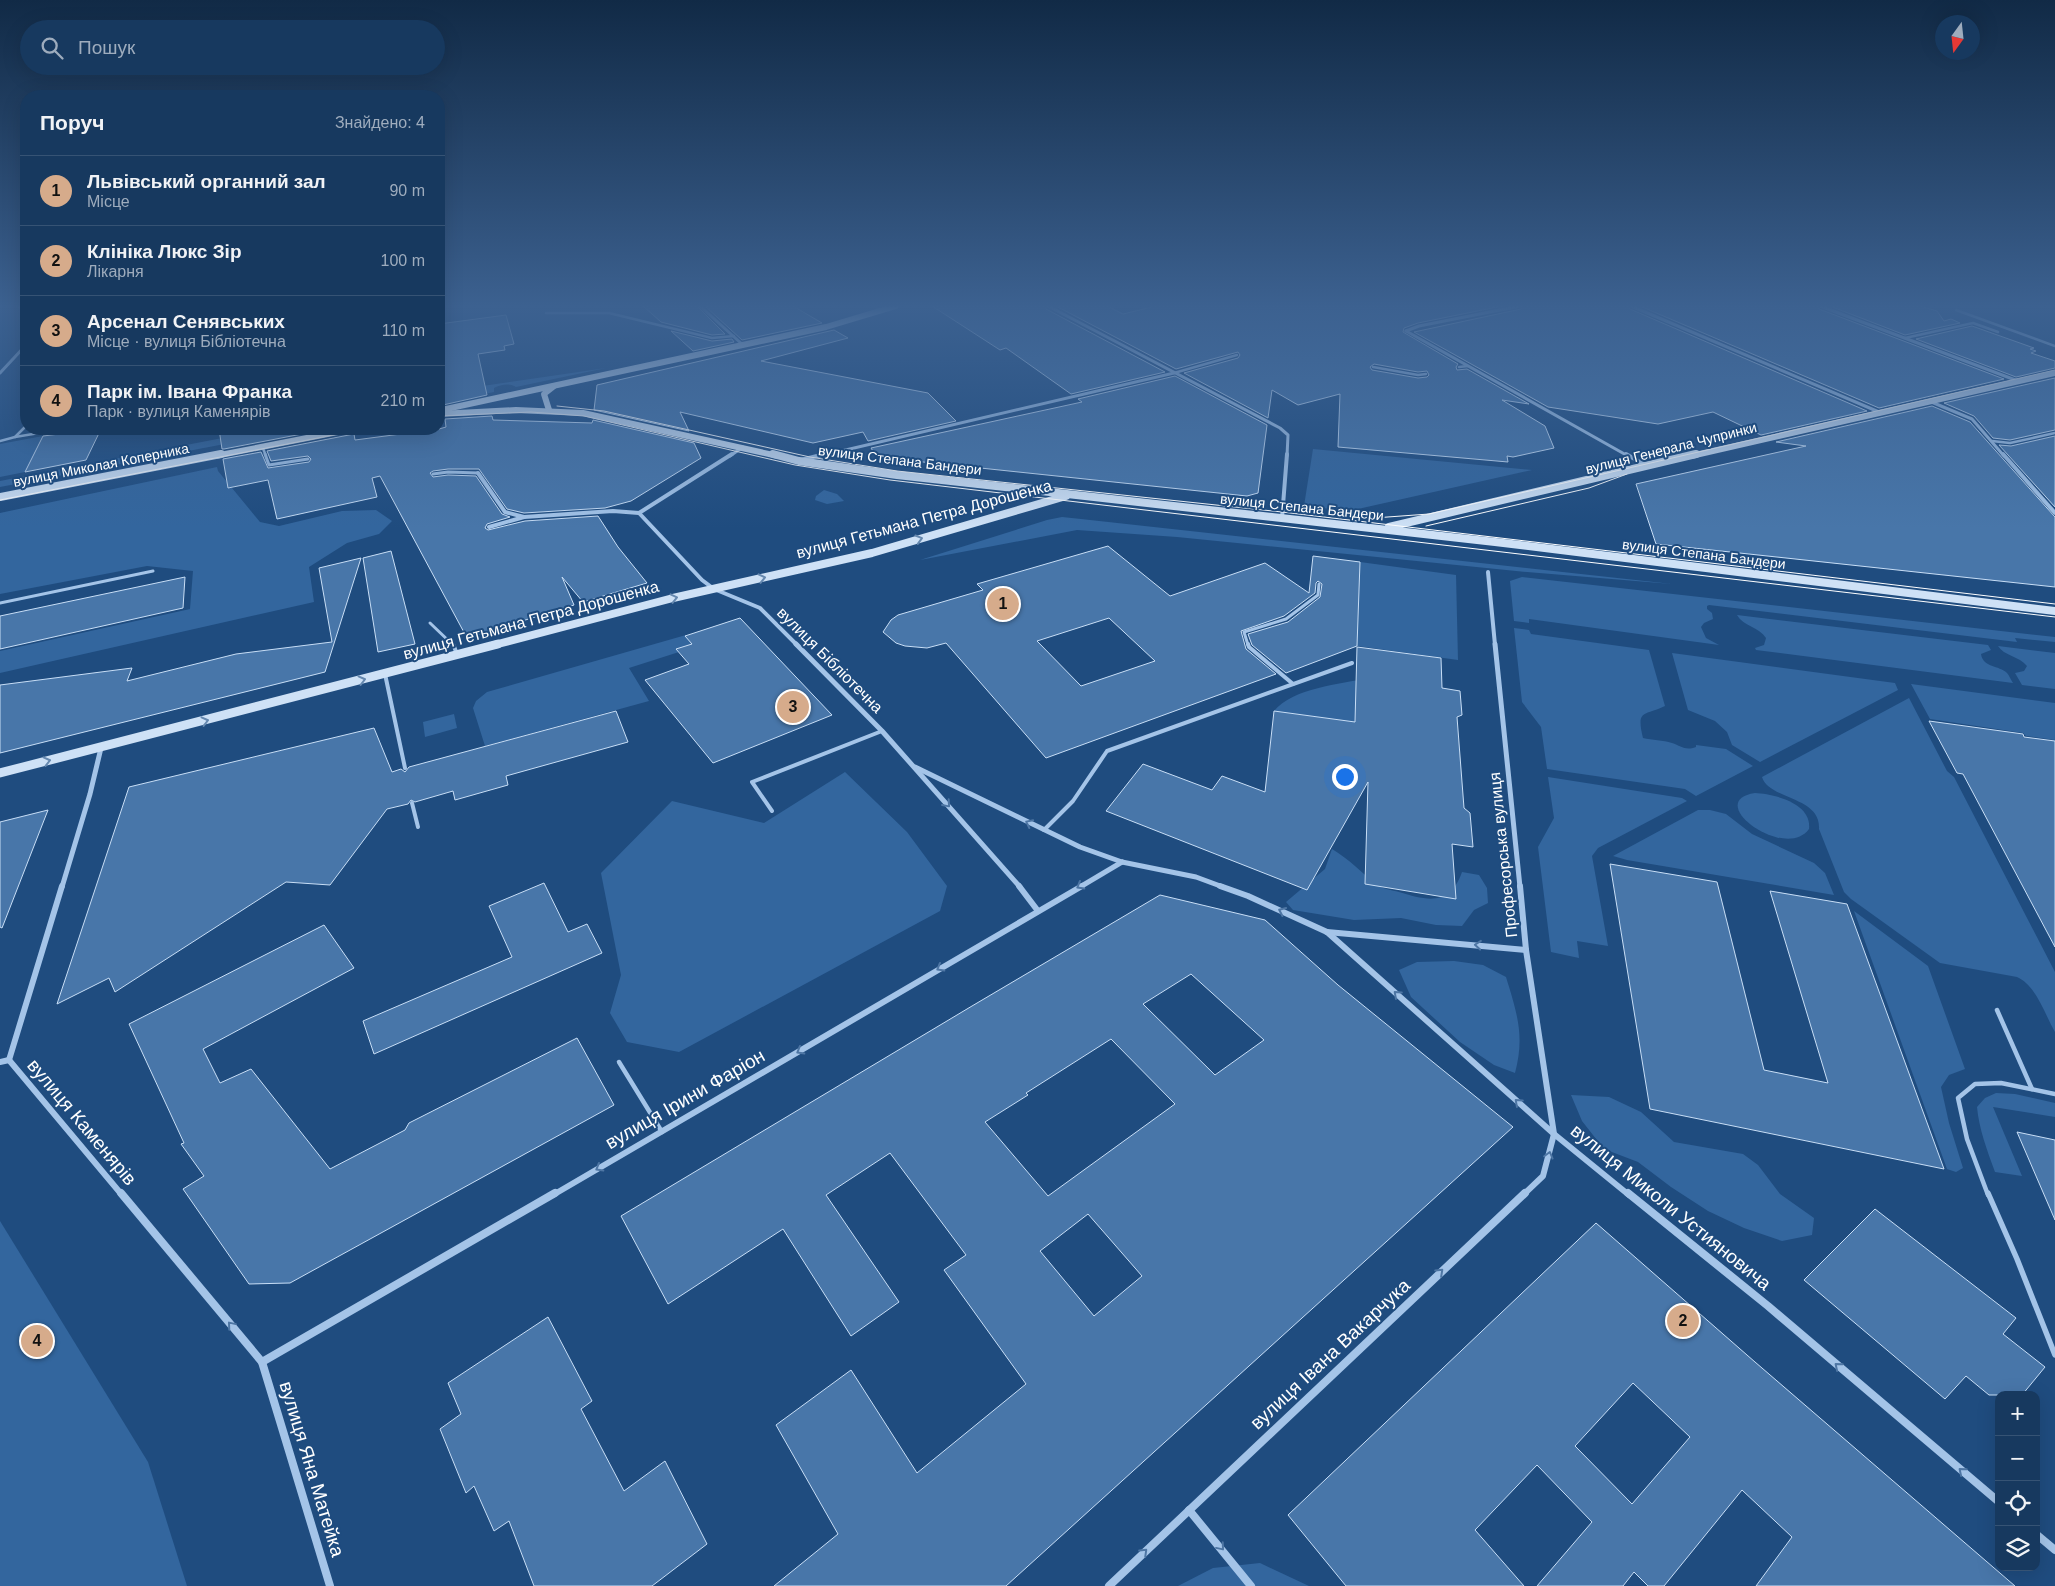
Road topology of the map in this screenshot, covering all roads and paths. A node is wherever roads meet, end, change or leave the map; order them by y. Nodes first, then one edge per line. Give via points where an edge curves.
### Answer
1 (578, 380) edge
2 (1144, 380) edge
3 (1188, 380) edge
4 (1493, 380) edge
5 (1804, 380) edge
6 (2023, 380) edge
7 (2018, 381) joint
8 (555, 385) junction
9 (1929, 401) junction
10 (445, 410) edge
11 (550, 410) junction
12 (445, 412) edge
13 (1879, 412) junction
14 (20, 432) edge
15 (2055, 433) edge
16 (27, 435) edge
17 (322, 435) edge
18 (15, 437) junction
19 (0, 441) edge
20 (1992, 441) junction
21 (262, 446) junction
22 (744, 447) junction
23 (308, 459) dead end
24 (799, 461) junction
25 (1646, 466) junction
26 (478, 473) joint
27 (433, 474) dead end
28 (1070, 495) junction
29 (0, 497) edge
30 (639, 512) junction
31 (2055, 513) edge
32 (524, 517) junction
33 (1282, 518) junction
34 (489, 527) dead end
35 (1380, 529) junction
36 (153, 571) dead end
37 (1488, 572) dead end
38 (1318, 584) dead end
39 (714, 589) junction
40 (0, 604) edge
41 (2055, 611) edge
42 (430, 623) dead end
43 (457, 654) junction
44 (1352, 663) dead end
45 (385, 674) junction
46 (1293, 684) junction
47 (882, 731) junction
48 (101, 748) junction
49 (915, 767) junction
50 (405, 768) dead end
51 (0, 773) edge
52 (412, 802) dead end
53 (772, 811) dead end
54 (418, 827) dead end
55 (1044, 830) junction
56 (1122, 862) junction
57 (1038, 910) junction
58 (1327, 932) junction
59 (1526, 950) junction
60 (1997, 1010) dead end
61 (9, 1060) junction
62 (0, 1062) edge
63 (619, 1062) dead end
64 (2032, 1089) junction
65 (2055, 1094) edge
66 (662, 1132) junction
67 (1554, 1134) junction
68 (2055, 1355) edge
69 (262, 1362) junction
70 (1995, 1499) edge
71 (1189, 1510) junction
72 (2040, 1537) edge
73 (2055, 1550) edge
74 (330, 1586) edge
75 (1109, 1586) edge
76 (1252, 1586) edge

1 - 8 main road
2 - 24 street
3 - 33 street via 1288,435
4 - 25 street
5 - 13 street
6 - 7 main road, вулиця Генерала Чупринки
7 - 9 main road, вулиця Генерала Чупринки
8 - 10 main road
8 - 11 main road via 544,394
9 - 13 main road, вулиця Генерала Чупринки
9 - 20 street via 1972,419
11 - 12 main road, вулиця Степана Бандери
11 - 22 main road, вулиця Степана Бандери
13 - 25 main road, вулиця Генерала Чупринки
14 - 18 lane
15 - 20 lane via 2010,443
16 - 18 lane
17 - 21 main road, вулиця Миколая Коперника
18 - 19 lane
20 - 31 street
21 - 23 lane via 269,465
21 - 29 main road, вулиця Миколая Коперника
22 - 24 main road, вулиця Степана Бандери
22 - 30 street
24 - 28 main road, вулиця Степана Бандери
25 - 35 main road, вулиця Генерала Чупринки
26 - 27 lane
26 - 32 street via 505,512
28 - 33 main road, вулиця Степана Бандери
39 -> 28 main road, вулиця Гетьмана Петра Дорошенка via 872,552
30 - 32 street
30 - 39 street, вулиця Бібліотечна
32 - 34 street
33 - 35 main road, вулиця Степана Бандери
35 - 41 main road, вулиця Степана Бандери
36 - 40 lane
37 - 59 street, Професорська вулиця
38 - 46 lane via 1318,595 1286,619 1244,632 1249,647
43 -> 39 main road, вулиця Гетьмана Петра Дорошенка
39 - 47 street, вулиця Бібліотечна via 760,608
42 - 43 lane via 452,642
43 - 45 main road, вулиця Гетьмана Петра Дорошенка
44 - 46 lane
48 -> 45 main road, вулиця Гетьмана Петра Дорошенка
45 - 50 lane
46 - 55 lane via 1107,751 1073,801
47 - 49 street, вулиця Бібліотечна
47 - 53 lane via 752,782
51 -> 48 main road, вулиця Гетьмана Петра Дорошенка
48 - 61 street, вулиця Каменярів
55 -> 49 street, вулиця Бібліотечна
49 -> 57 street, вулиця Бібліотечна
52 - 54 lane
55 - 56 street, вулиця Бібліотечна
56 -> 57 street, вулиця Ірини Фаріон
58 -> 56 street, вулиця Миколи Устияновича via 1204,880
57 -> 66 street, вулиця Ірини Фаріон
59 -> 58 street, вулиця Миколи Устияновича
67 -> 58 street, вулиця Миколи Устияновича
59 - 67 street, Професорська вулиця
60 - 64 lane
61 - 62 street
69 -> 61 street, вулиця Каменярів
63 - 66 lane
64 - 65 lane
64 - 68 lane via 2001,1083 1975,1084 1958,1098 1961,1122 1990,1200
66 -> 69 street, вулиця Ірини Фаріон
70 -> 67 street, вулиця Миколи Устияновича via 1761,1301
71 -> 67 street, вулиця Івана Вакарчука via 1543,1176
69 - 74 street, вулиця Яна Матейка
75 -> 71 street, вулиця Івана Вакарчука
71 -> 76 street
72 - 73 street

